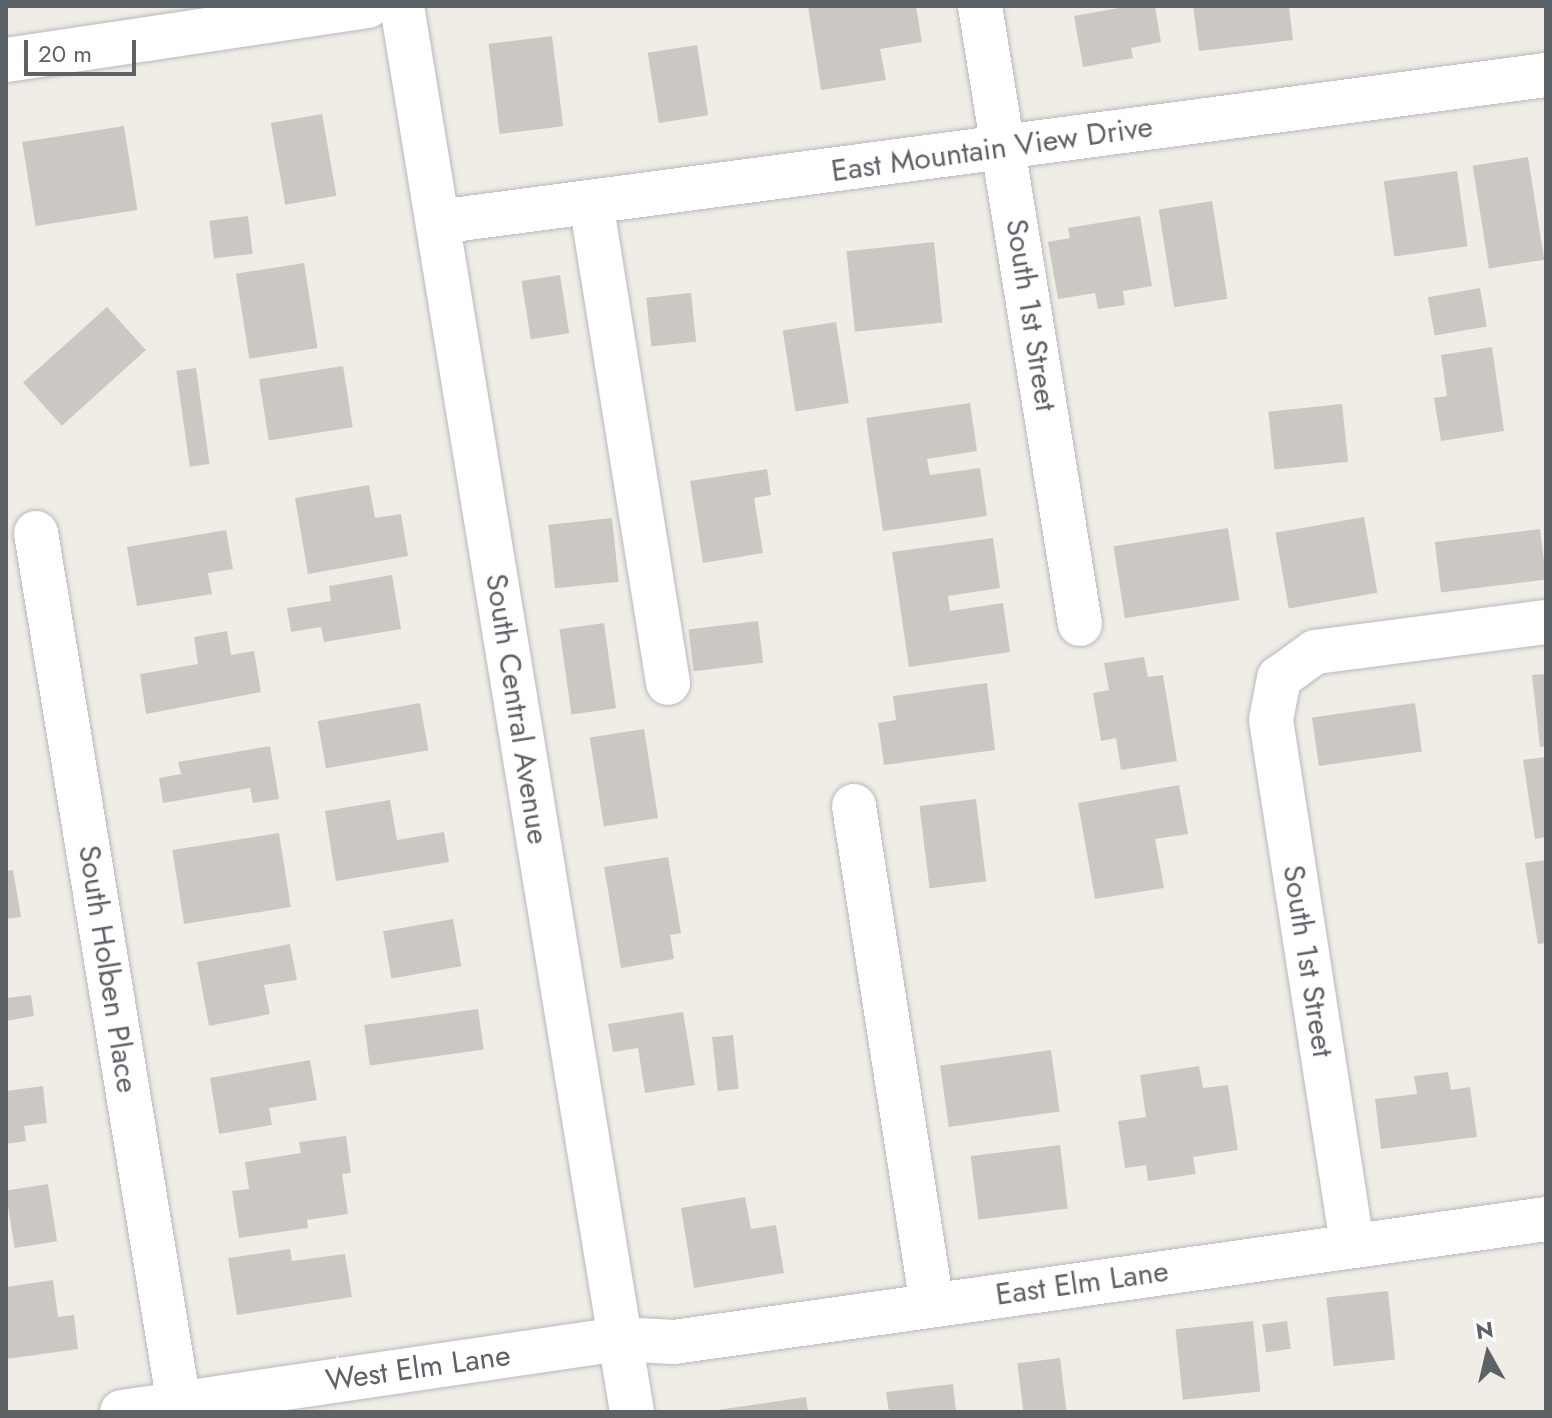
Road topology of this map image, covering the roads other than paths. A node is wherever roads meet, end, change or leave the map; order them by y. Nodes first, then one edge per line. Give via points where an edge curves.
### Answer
1 (368, 6) edge
2 (402, 6) edge
3 (980, 6) edge
4 (6, 60) edge
5 (1546, 75) edge
6 (1005, 148) junction
7 (591, 202) junction
8 (438, 222) junction
9 (36, 533) dead end
10 (1546, 622) edge
11 (1080, 624) dead end
12 (668, 683) dead end
13 (854, 806) dead end
14 (1546, 1219) edge
15 (1352, 1244) junction
16 (932, 1305) junction
17 (619, 1339) junction
18 (179, 1404) junction
19 (122, 1412) edge
20 (632, 1412) edge

1 - 4 street
2 - 8 street, South Central Avenue
3 - 6 street, South 1st Street
5 - 6 street, East Mountain View Drive
6 - 7 street, East Mountain View Drive
6 - 11 street, South 1st Street
7 - 8 street, East Mountain View Drive
7 - 12 street
8 - 17 street, South Central Avenue
9 - 18 street, South Holben Place
10 - 15 street, South 1st Street via 1315,652 1279,678 1271,720
13 - 16 street
14 - 15 street, East Elm Lane
15 - 16 street, East Elm Lane
16 - 17 street, East Elm Lane via 674,1342
17 - 18 street, West Elm Lane
17 - 20 street, South Central Avenue
18 - 19 street, West Elm Lane

